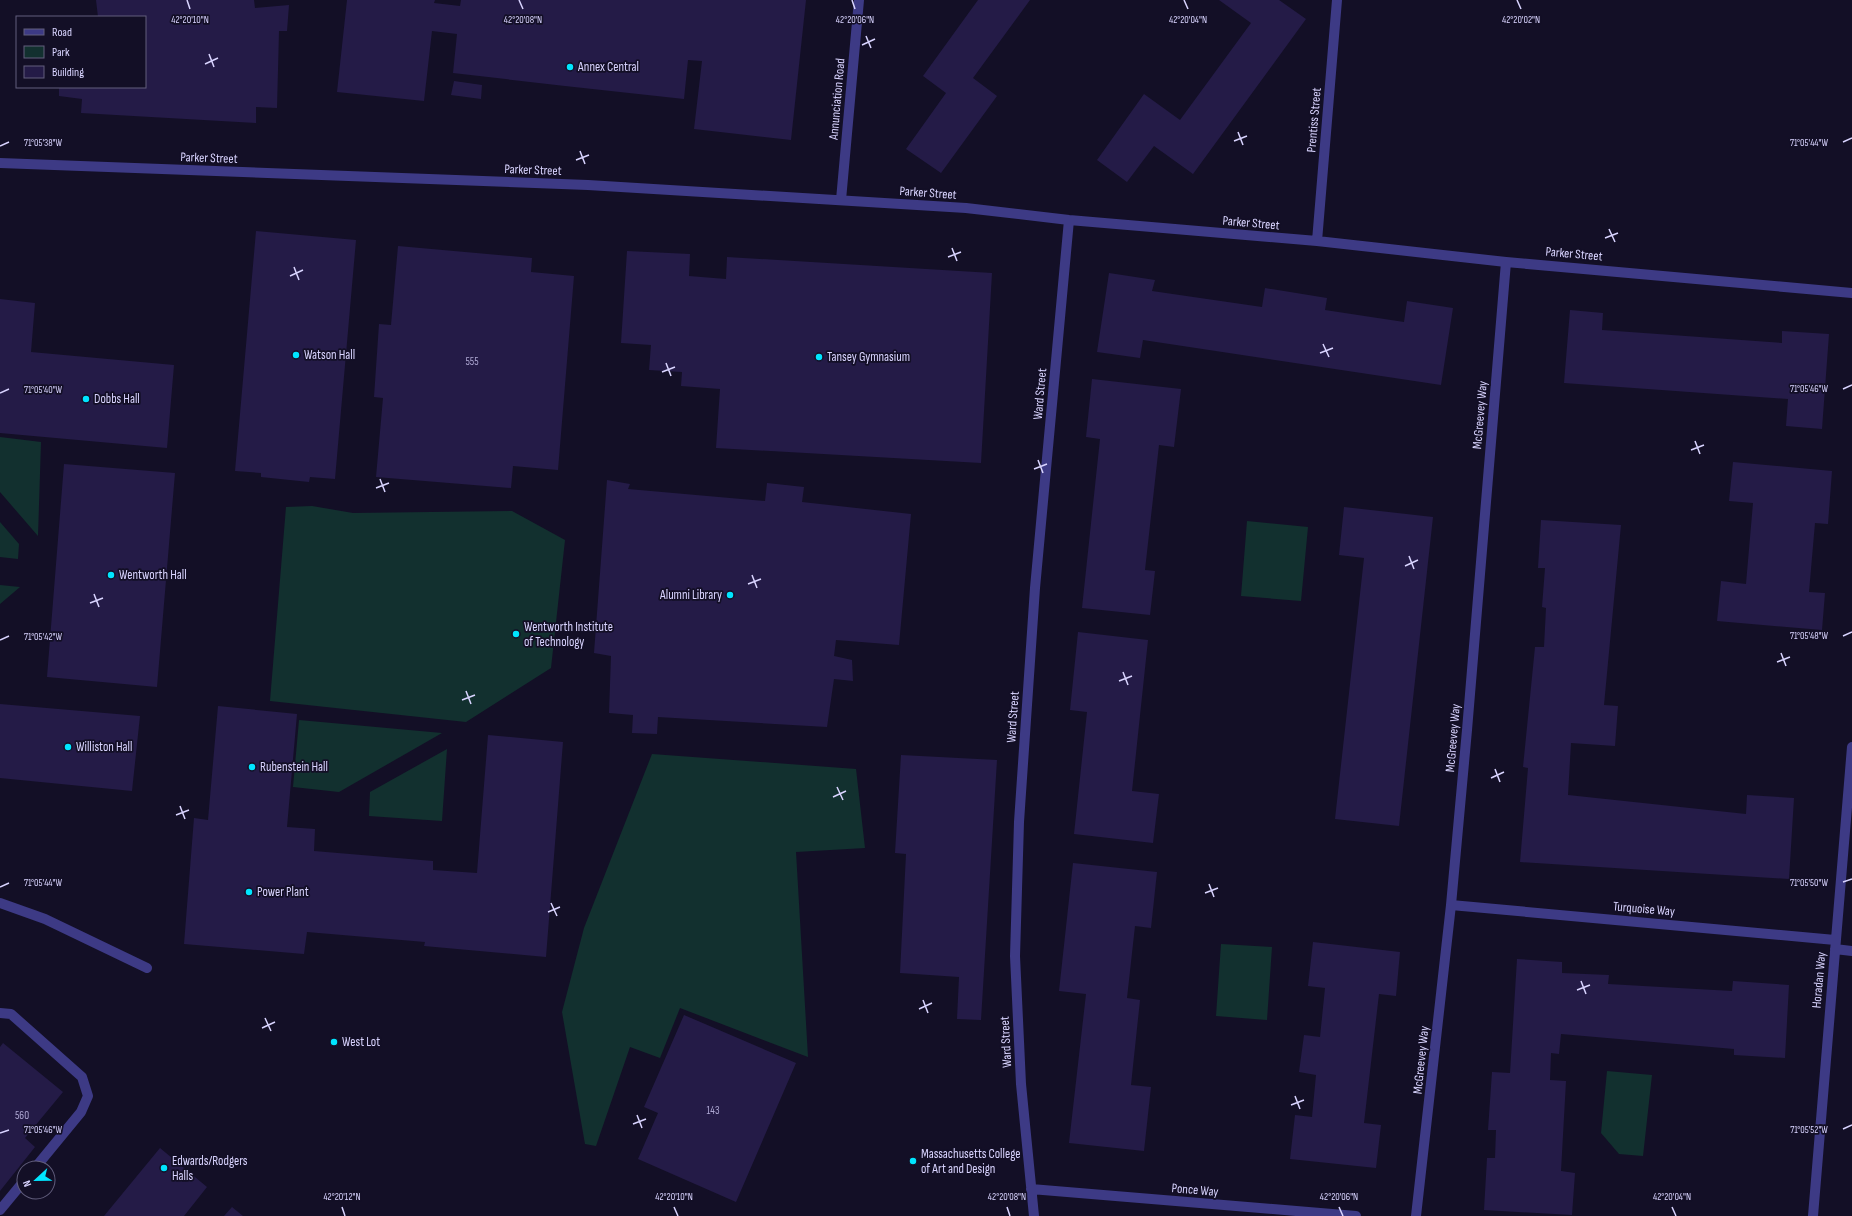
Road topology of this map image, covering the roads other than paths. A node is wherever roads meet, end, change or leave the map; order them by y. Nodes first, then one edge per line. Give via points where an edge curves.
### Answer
1 (859, 0) edge
2 (1337, 0) edge
3 (0, 163) edge
4 (841, 200) junction
5 (1069, 220) junction
6 (1317, 241) junction
7 (1506, 262) junction
8 (1852, 293) edge
9 (1852, 747) edge
10 (0, 902) edge
11 (1451, 905) junction
12 (1835, 945) junction
13 (1852, 951) edge
14 (147, 968) dead end
15 (0, 1013) edge
16 (42, 1160) edge
17 (1031, 1189) junction
18 (16, 1191) edge
19 (0, 1210) edge
20 (1034, 1216) edge
21 (1356, 1216) edge
22 (1416, 1216) edge
23 (1813, 1216) edge

1 - 4 street, Annunciation Road
2 - 6 street, Prentiss Street
3 - 4 street, Parker Street via 588,185
4 - 5 street, Parker Street via 966,208
5 - 6 street, Parker Street
5 - 17 street, Ward Street via 1035,588 1019,822 1014,956 1021,1084
6 - 7 street, Parker Street
7 - 8 street, Parker Street
7 - 11 street, McGreevey Way
9 - 12 street, Horadan Way
10 - 14 street via 45,919
11 - 12 street, Turquoise Way
11 - 22 street, McGreevey Way
12 - 13 street, Turquoise Way
12 - 23 street, Horadan Way
15 - 16 street via 11,1014 82,1077 88,1096 81,1112
17 - 20 street, Ward Street
17 - 21 street, Ponce Way
18 - 19 street

